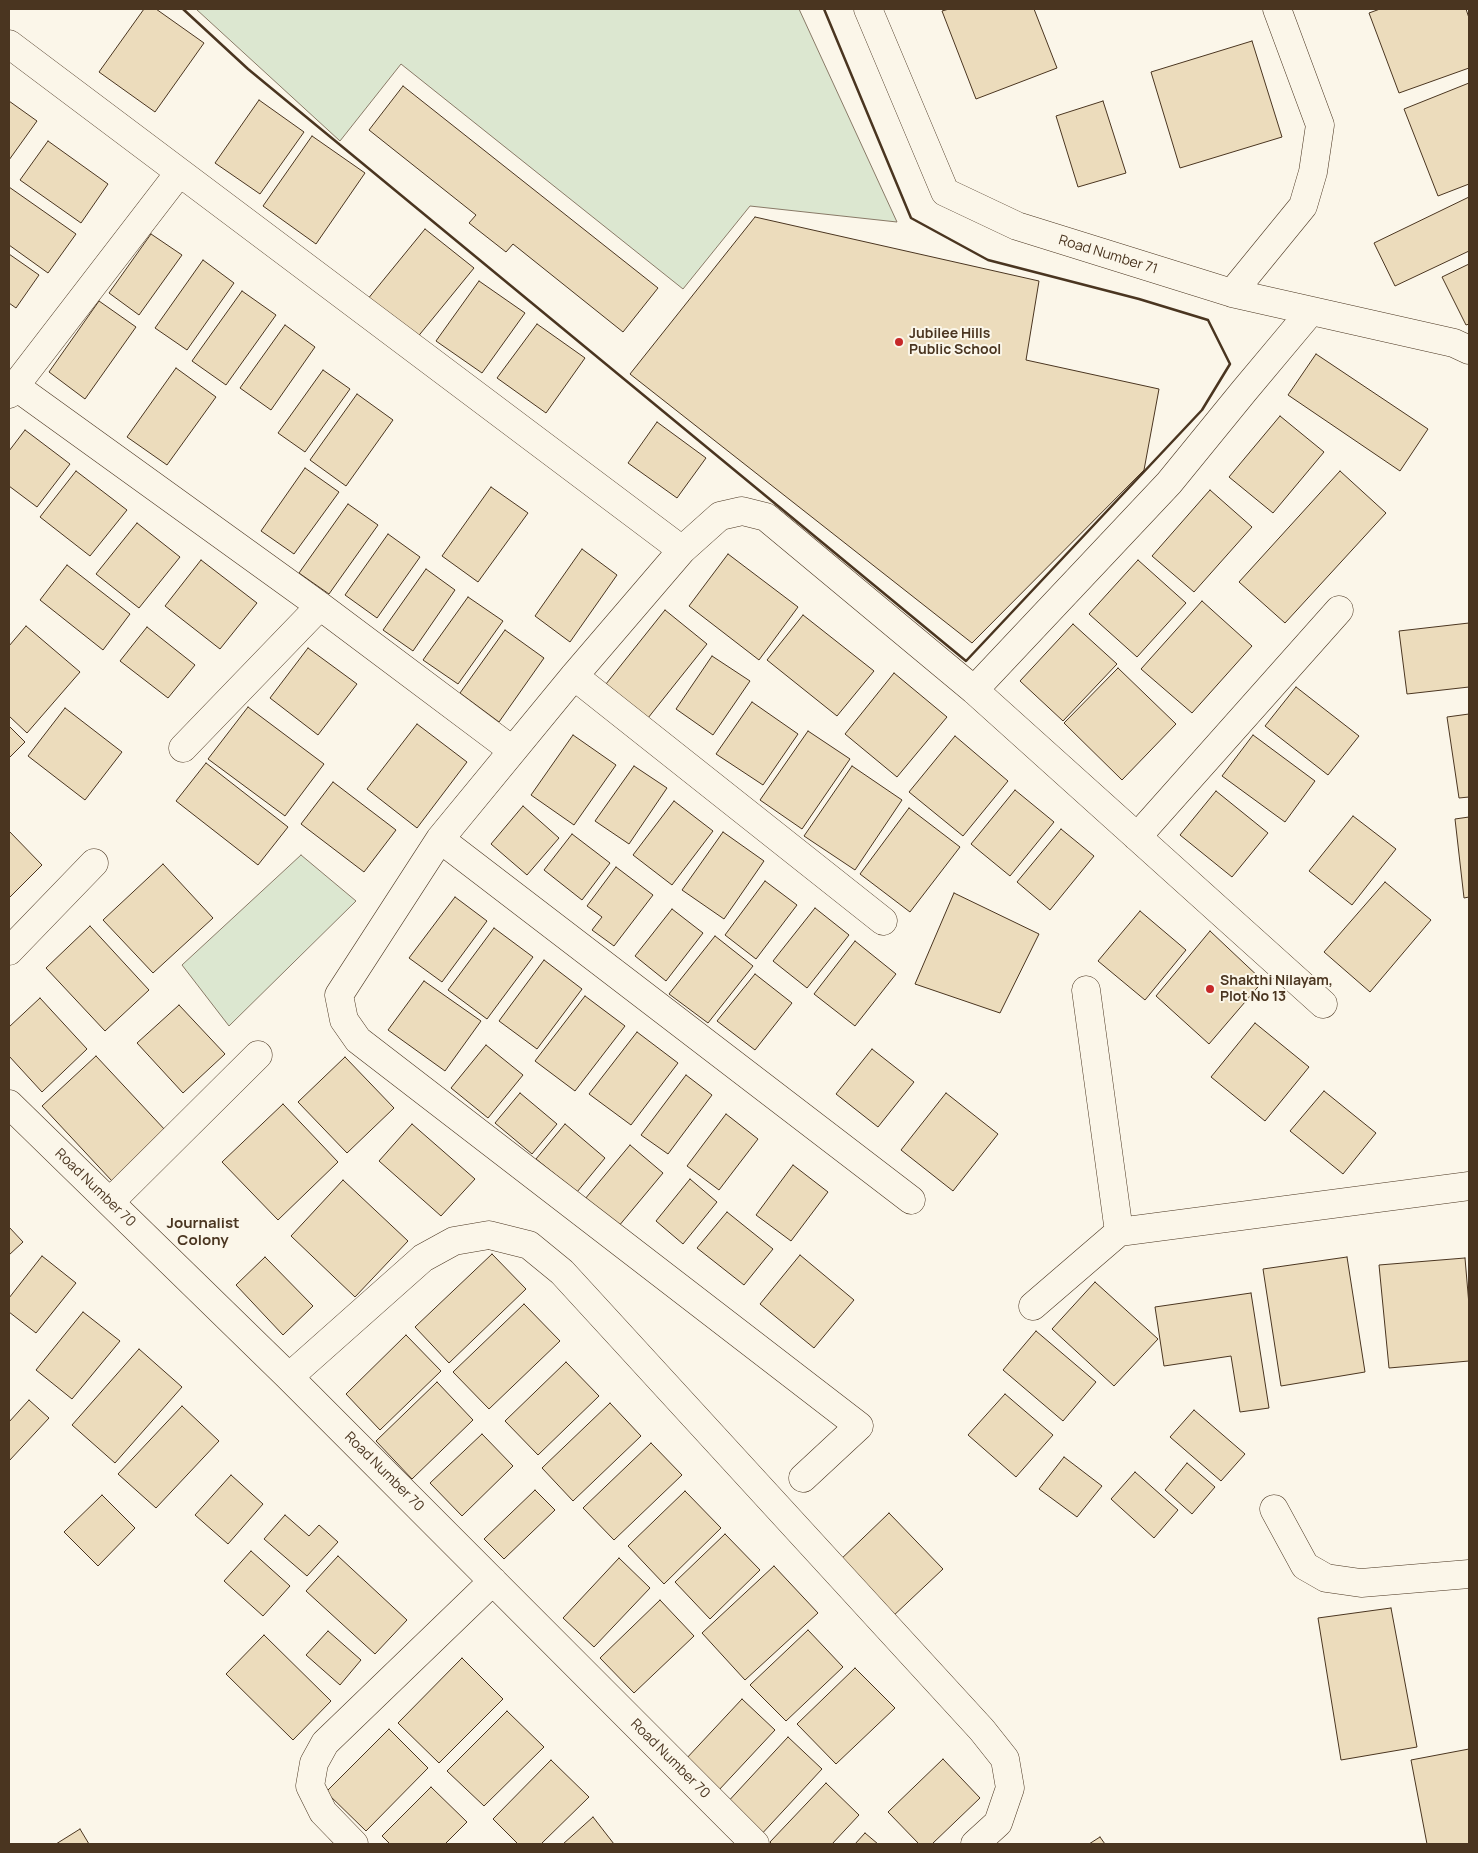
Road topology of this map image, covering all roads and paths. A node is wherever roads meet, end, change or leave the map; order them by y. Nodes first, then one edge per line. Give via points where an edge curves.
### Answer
1 (868, 9) edge
2 (1278, 9) edge
3 (9, 44) edge
4 (178, 173) junction
5 (1232, 293) junction
6 (1311, 311) junction
7 (1469, 350) edge
8 (12, 390) edge
9 (682, 550) junction
10 (320, 606) junction
11 (1339, 610) dead end
12 (574, 676) junction
13 (974, 690) junction
14 (182, 748) dead end
15 (512, 750) junction
16 (1137, 837) junction
17 (440, 839) junction
18 (94, 863) dead end
19 (883, 921) dead end
20 (9, 951) edge
21 (1086, 990) dead end
22 (1323, 1004) dead end
23 (258, 1055) dead end
24 (9, 1104) edge
25 (1469, 1186) edge
26 (911, 1200) dead end
27 (110, 1202) junction
28 (1120, 1232) junction
29 (1033, 1306) dead end
30 (289, 1377) junction
31 (803, 1478) dead end
32 (1274, 1509) dead end
33 (1469, 1574) edge
34 (493, 1581) junction
35 (354, 1844) edge
36 (755, 1844) edge
37 (975, 1844) edge

1 - 5 street, Road Number 71 via 945,192 1017,226
2 - 5 street via 1320,125 1313,172 1303,206
3 - 4 street
4 - 8 street
4 - 9 street
5 - 6 street, Road Number 71
6 - 7 street, Road Number 71 via 1454,343
6 - 13 street via 1169,484
8 - 10 street
9 - 12 street
9 - 13 street via 720,516 742,511 766,517
10 - 14 street
10 - 15 street
11 - 16 street
12 - 15 street
12 - 19 street
13 - 16 street
15 - 17 street
16 - 22 street
17 - 26 street
17 - 31 street via 339,995 344,1020 358,1040 858,1426
18 - 20 street
21 - 28 street
23 - 27 street
24 - 27 street, Road Number 70
25 - 28 street
27 - 30 street, Road Number 70
28 - 29 street
30 - 34 street, Road Number 70
30 - 37 street via 423,1258 454,1241 489,1235 529,1245 562,1272 982,1730 1005,1759 1010,1788 998,1823
32 - 33 street via 1305,1566 1326,1578 1361,1583
34 - 35 street via 325,1743 314,1762 310,1786 322,1812
34 - 36 street, Road Number 70

